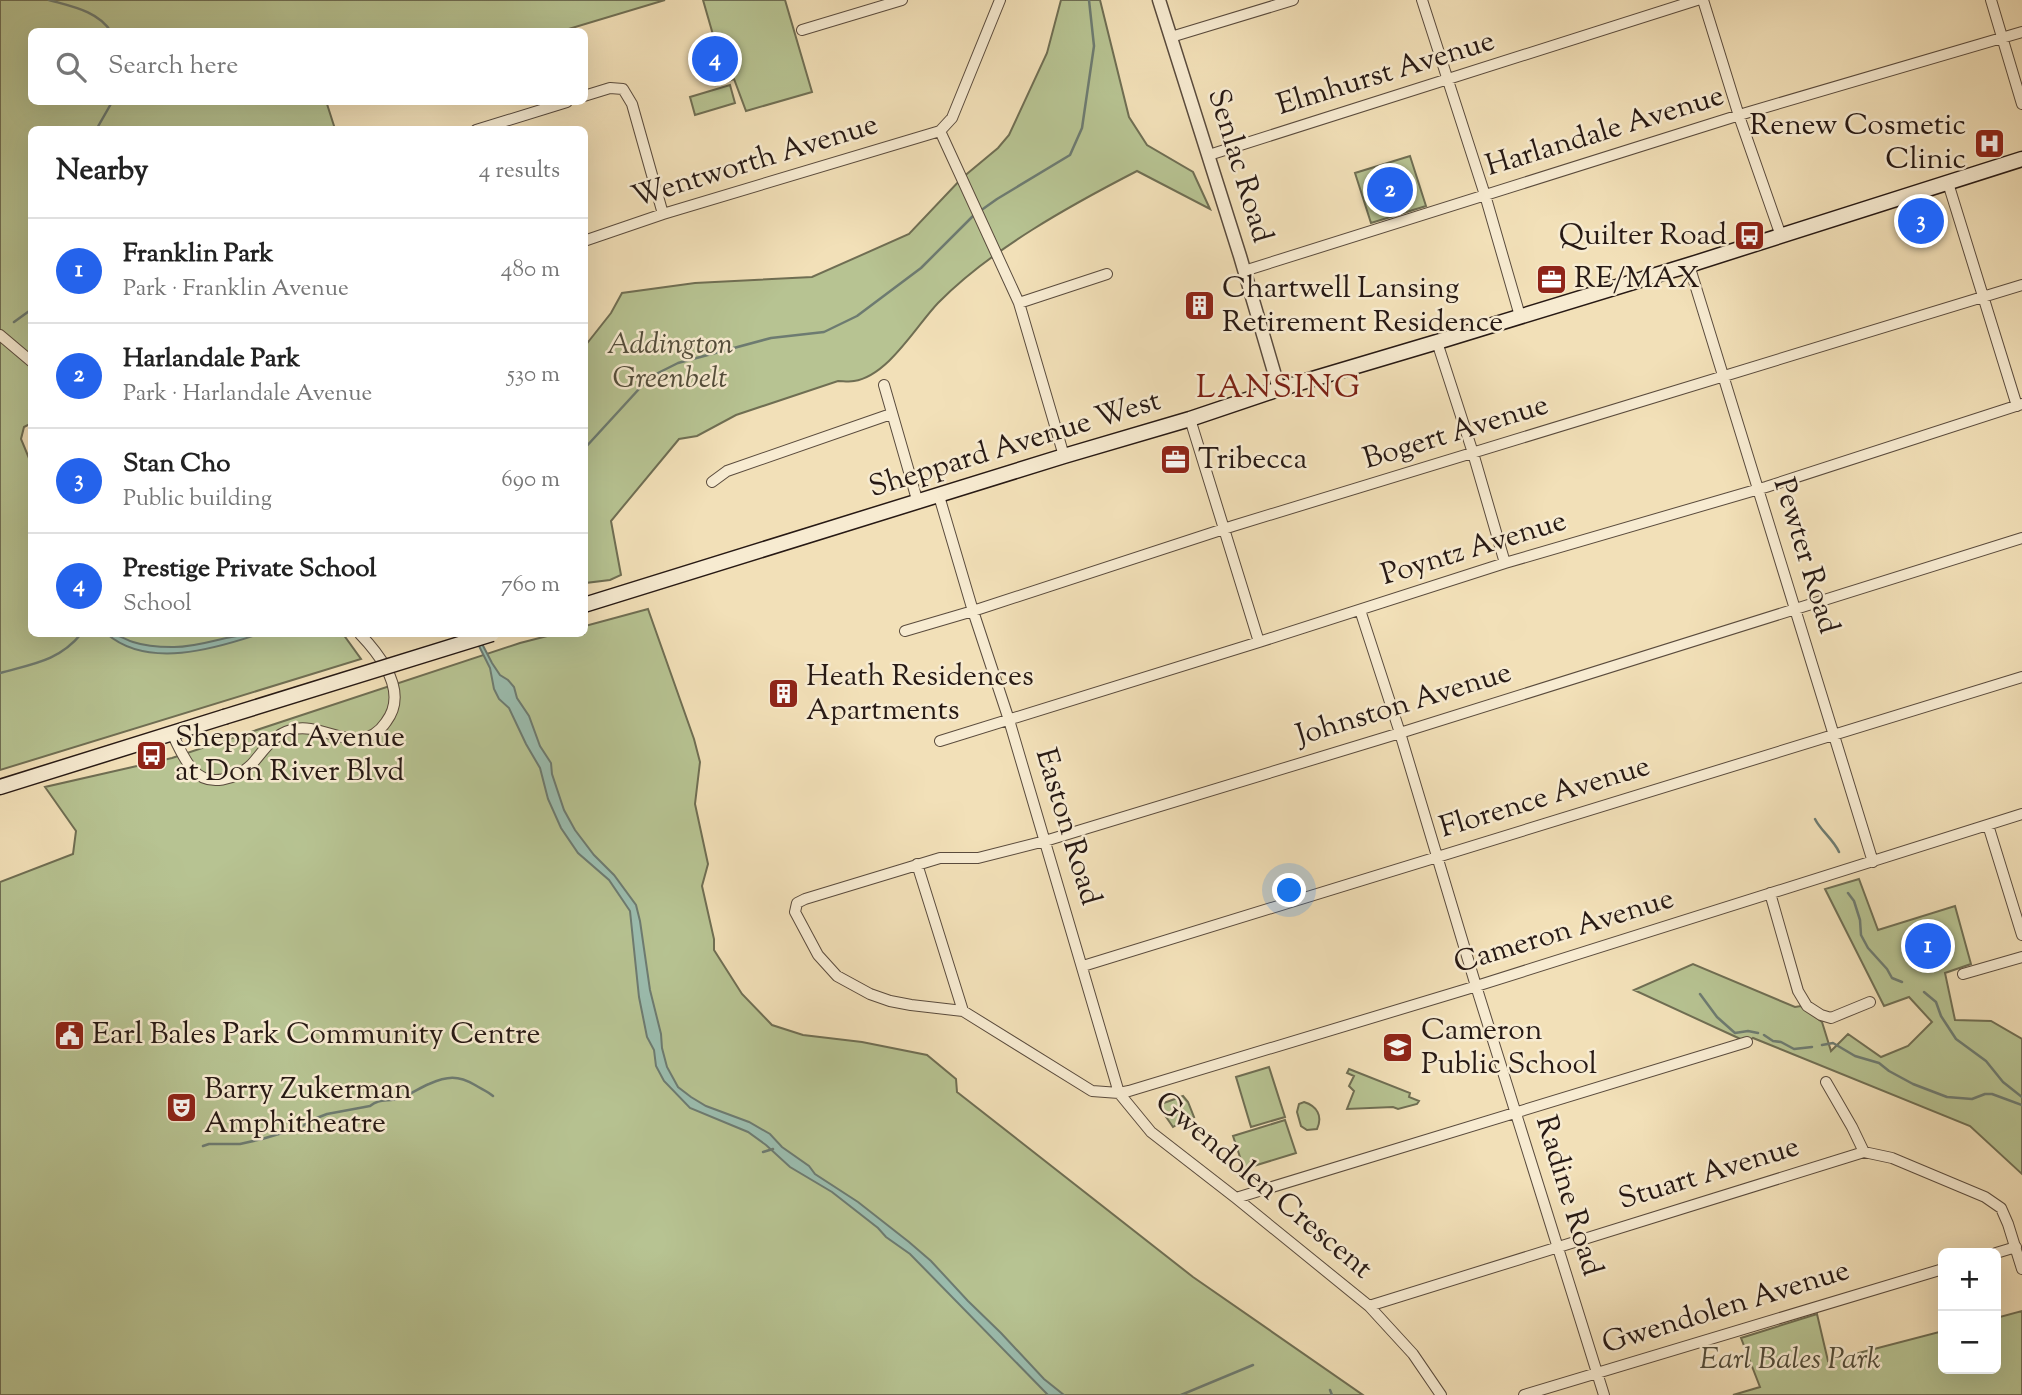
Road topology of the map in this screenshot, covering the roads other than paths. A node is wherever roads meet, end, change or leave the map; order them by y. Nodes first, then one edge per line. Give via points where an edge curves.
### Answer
1 (902, 0) edge
2 (1000, 0) edge
3 (1160, 0) edge
4 (1293, 0) edge
5 (1422, 0) edge
6 (1697, 0) edge
7 (1703, 0) edge
8 (1991, 0) edge
9 (802, 30) dead end
10 (2022, 32) edge
11 (1171, 37) junction
12 (2003, 38) junction
13 (1447, 81) junction
14 (588, 95) edge
15 (2022, 104) edge
16 (558, 105) edge
17 (1739, 116) junction
18 (489, 126) edge
19 (940, 131) junction
20 (1209, 155) junction
21 (2022, 159) edge
22 (1948, 183) junction
23 (1485, 195) junction
24 (663, 214) junction
25 (1781, 236) junction
26 (588, 240) edge
27 (1689, 265) junction
28 (1244, 271) junction
29 (1107, 274) dead end
30 (2022, 285) edge
31 (1983, 298) junction
32 (1018, 303) junction
33 (1520, 316) junction
34 (0, 335) edge
35 (1437, 342) junction
36 (28, 359) edge
37 (1723, 377) junction
38 (884, 384) dead end
39 (1279, 389) junction
40 (2019, 405) edge
41 (891, 414) junction
42 (1190, 419) junction
43 (1473, 453) junction
44 (1064, 456) junction
45 (712, 482) dead end
46 (1759, 488) junction
47 (939, 496) junction
48 (918, 503) junction
49 (1223, 529) junction
50 (2022, 538) edge
51 (1505, 563) junction
52 (588, 604) edge
53 (1796, 607) junction
54 (1360, 610) junction
55 (973, 611) junction
56 (905, 631) dead end
57 (363, 637) edge
58 (482, 637) edge
59 (1259, 642) junction
60 (2022, 677) edge
61 (1009, 720) junction
62 (172, 733) junction
63 (1400, 733) junction
64 (1834, 736) junction
65 (940, 741) dead end
66 (0, 788) edge
67 (2022, 814) edge
68 (1988, 825) junction
69 (1045, 841) junction
70 (1438, 857) junction
71 (1874, 862) junction
72 (917, 864) junction
73 (1770, 893) junction
74 (797, 903) joint
75 (2022, 935) edge
76 (2022, 957) edge
77 (1083, 966) junction
78 (1963, 974) dead end
79 (1476, 986) junction
80 (1870, 1002) dead end
81 (963, 1011) junction
82 (1747, 1042) dead end
83 (1826, 1082) dead end
84 (1119, 1093) junction
85 (1517, 1113) junction
86 (1864, 1152) junction
87 (1236, 1198) junction
88 (1558, 1247) junction
89 (2016, 1247) junction
90 (2001, 1252) edge
91 (2022, 1269) edge
92 (1938, 1271) edge
93 (1368, 1306) junction
94 (1597, 1373) junction
95 (1441, 1395) edge
96 (1524, 1395) edge
97 (1604, 1395) edge

1 - 9 street
2 - 19 street via 952,118
3 - 11 street, Senlac Road
4 - 11 street
5 - 13 street
6 - 13 street, Elmhurst Avenue
7 - 17 street
8 - 12 street
10 - 12 street, Harlandale Avenue
11 - 20 street, Senlac Road
12 - 15 street
12 - 17 street, Harlandale Avenue
13 - 20 street, Elmhurst Avenue
13 - 23 street
14 - 24 street via 623,89 632,104
16 - 18 street
17 - 23 street, Harlandale Avenue
17 - 25 street
19 - 24 street, Wentworth Avenue
19 - 32 street
20 - 28 street, Senlac Road
21 - 22 main road, Sheppard Avenue West
22 - 25 main road, Sheppard Avenue West
22 - 31 street
23 - 28 street, Harlandale Avenue
23 - 33 street
24 - 26 street, Wentworth Avenue
25 - 27 main road, Sheppard Avenue West
27 - 33 main road, Sheppard Avenue West
27 - 37 street, Pewter Road
28 - 39 street, Senlac Road
29 - 32 street
30 - 31 street, Bogert Avenue
31 - 37 street, Bogert Avenue
31 - 40 street
32 - 44 street
33 - 35 main road, Sheppard Avenue West
34 - 36 street
35 - 39 main road, Sheppard Avenue West
35 - 43 street
37 - 43 street, Bogert Avenue
37 - 46 street, Pewter Road
38 - 41 street
39 - 42 main road, Sheppard Avenue West
40 - 46 street, Poyntz Avenue
41 - 45 street via 727,471
41 - 48 street
42 - 44 main road, Sheppard Avenue West
42 - 49 street
43 - 49 street, Bogert Avenue
43 - 51 street
44 - 47 main road, Sheppard Avenue West
46 - 51 street, Poyntz Avenue
46 - 53 street, Pewter Road
47 - 48 main road, Sheppard Avenue West
47 - 55 street, Easton Road
48 - 52 main road, Sheppard Avenue West
49 - 55 street, Bogert Avenue
49 - 59 street
50 - 53 street, Johnston Avenue
51 - 54 street, Poyntz Avenue
53 - 63 street, Johnston Avenue
53 - 64 street, Pewter Road
54 - 59 street, Poyntz Avenue
54 - 63 street, Radine Road
55 - 56 street, Bogert Avenue
55 - 61 street, Easton Road
57 - 62 street via 393,681 395,699 392,715 366,738 293,729 274,739 237,775 208,779 194,772
58 - 62 main road, bridge
59 - 61 street, Poyntz Avenue
60 - 64 street, Florence Avenue
61 - 65 street, Poyntz Avenue
61 - 69 street, Easton Road
62 - 66 main road
63 - 69 street, Johnston Avenue
63 - 70 street, Radine Road
64 - 70 street, Florence Avenue
64 - 71 street, Pewter Road
67 - 68 street, Cameron Avenue
68 - 71 street, Cameron Avenue
68 - 75 street
69 - 72 street, Johnston Avenue via 978,858 940,858
69 - 77 street, Easton Road
70 - 77 street, Florence Avenue
70 - 79 street, Radine Road
71 - 73 street, Cameron Avenue
72 - 74 street, Johnston Avenue
72 - 81 street
73 - 79 street, Cameron Avenue
73 - 80 street via 1798,990 1807,1006 1831,1018
74 - 81 street, Gwendolen Crescent via 795,912 818,955 838,976 890,1000
76 - 78 street
77 - 84 street, Easton Road
79 - 84 street, Cameron Avenue
79 - 85 street, Radine Road
81 - 84 street, Gwendolen Crescent via 1093,1091
82 - 85 street
83 - 86 street
84 - 87 street, Gwendolen Crescent via 1151,1132
85 - 87 street
85 - 88 street, Radine Road
86 - 88 street, Stuart Avenue
86 - 89 street via 1892,1158 1985,1196 2001,1208
87 - 93 street, Gwendolen Crescent
88 - 93 street, Stuart Avenue
88 - 94 street, Radine Road
89 - 90 street
89 - 91 street
92 - 94 street, Gwendolen Avenue
93 - 95 street, Gwendolen Crescent via 1413,1354
94 - 96 street, Gwendolen Avenue
94 - 97 street, Radine Road

